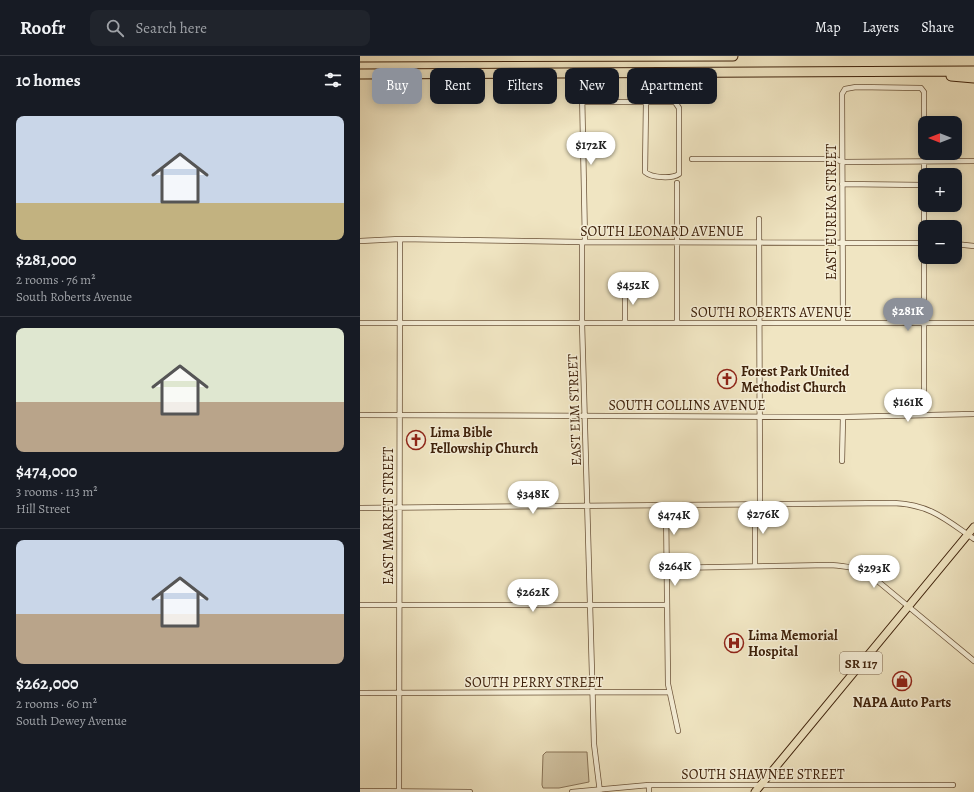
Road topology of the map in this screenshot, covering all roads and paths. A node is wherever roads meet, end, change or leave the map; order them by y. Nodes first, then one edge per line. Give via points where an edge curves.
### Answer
1 (656, 56) edge
2 (733, 56) edge
3 (360, 57) edge
4 (974, 70) edge
5 (814, 72) junction
6 (360, 74) edge
7 (974, 78) edge
8 (646, 102) joint
9 (582, 104) edge
10 (692, 159) dead end
11 (924, 161) junction
12 (974, 161) edge
13 (842, 162) junction
14 (924, 168) edge
15 (676, 183) dead end
16 (842, 184) junction
17 (918, 185) edge
18 (759, 219) dead end
19 (400, 240) junction
20 (360, 241) edge
21 (583, 242) junction
22 (677, 242) junction
23 (760, 242) junction
24 (842, 242) junction
25 (918, 243) edge
26 (962, 245) edge
27 (974, 246) edge
28 (925, 264) edge
29 (625, 290) dead end
30 (360, 323) edge
31 (400, 323) junction
32 (582, 323) junction
33 (625, 323) junction
34 (677, 323) junction
35 (760, 323) junction
36 (924, 323) junction
37 (974, 323) edge
38 (842, 324) junction
39 (974, 414) edge
40 (360, 415) edge
41 (400, 415) junction
42 (924, 415) junction
43 (586, 416) junction
44 (760, 416) junction
45 (843, 417) junction
46 (842, 461) dead end
47 (757, 504) junction
48 (666, 505) junction
49 (588, 506) junction
50 (399, 507) junction
51 (360, 508) edge
52 (974, 527) edge
53 (968, 534) junction
54 (974, 539) edge
55 (755, 566) junction
56 (666, 568) junction
57 (360, 604) edge
58 (399, 605) junction
59 (591, 605) junction
60 (666, 605) junction
61 (908, 607) junction
62 (974, 661) edge
63 (668, 692) junction
64 (360, 693) edge
65 (399, 693) junction
66 (593, 693) junction
67 (678, 731) dead end
68 (649, 785) junction
69 (760, 785) junction
70 (805, 785) junction
71 (953, 785) dead end
72 (360, 791) edge
73 (600, 791) edge
74 (399, 792) edge
75 (470, 792) edge
76 (572, 792) edge
77 (649, 792) edge
78 (755, 792) edge
79 (806, 792) edge

1 - 2 highway
1 - 3 highway
4 - 5 highway
5 - 6 highway
5 - 7 highway via 836,75 929,75
8 - 8 street via 676,102 678,105 679,174 676,177 653,176 645,172
9 - 21 street, EAST ELM STREET
10 - 13 street via 836,159
11 - 12 street
11 - 13 street
11 - 13 street, EAST EUREKA STREET via 924,92 918,87 850,87 843,92 842,100
11 - 14 street
13 - 16 street, EAST EUREKA STREET
15 - 22 street
16 - 17 street
16 - 24 street, EAST EUREKA STREET
18 - 23 street
19 - 20 street, SOUTH LEONARD AVENUE
19 - 21 street, SOUTH LEONARD AVENUE
19 - 31 street, EAST MARKET STREET
21 - 22 street, SOUTH LEONARD AVENUE
21 - 32 street, EAST ELM STREET
22 - 23 street, SOUTH LEONARD AVENUE
22 - 34 street
23 - 24 street, SOUTH LEONARD AVENUE
23 - 35 street
24 - 25 street, SOUTH LEONARD AVENUE
24 - 38 street, EAST EUREKA STREET
26 - 27 street
28 - 36 street
29 - 33 street
30 - 31 street, SOUTH ROBERTS AVENUE
31 - 32 street, SOUTH ROBERTS AVENUE
31 - 41 street, EAST MARKET STREET
32 - 33 street, SOUTH ROBERTS AVENUE
32 - 43 street, EAST ELM STREET
33 - 34 street, SOUTH ROBERTS AVENUE
34 - 35 street, SOUTH ROBERTS AVENUE
35 - 38 street, SOUTH ROBERTS AVENUE
35 - 44 street
36 - 37 street, SOUTH ROBERTS AVENUE
36 - 38 street, SOUTH ROBERTS AVENUE
36 - 42 street
39 - 42 street, SOUTH COLLINS AVENUE
40 - 41 street, SOUTH COLLINS AVENUE
41 - 43 street, SOUTH COLLINS AVENUE
41 - 50 street, EAST MARKET STREET
42 - 45 street, SOUTH COLLINS AVENUE
43 - 44 street, SOUTH COLLINS AVENUE
43 - 49 street, EAST ELM STREET
44 - 45 street, SOUTH COLLINS AVENUE
44 - 47 street
45 - 46 street
47 - 48 street
47 - 53 street via 904,503 938,513
47 - 55 street
48 - 49 street
48 - 56 street
49 - 50 street
49 - 59 street, EAST ELM STREET
50 - 51 street
50 - 58 street, EAST MARKET STREET
52 - 53 main road, SR 117
53 - 54 street
53 - 61 main road, SR 117
55 - 56 street
55 - 61 street via 852,567 874,578
56 - 60 street
57 - 58 street
58 - 59 street
58 - 65 street, EAST MARKET STREET
59 - 60 street
59 - 66 street, EAST ELM STREET
60 - 63 street
61 - 62 street
61 - 69 main road, SR 117
63 - 66 street, SOUTH PERRY STREET
63 - 67 street
64 - 65 street, SOUTH PERRY STREET
65 - 66 street, SOUTH PERRY STREET
65 - 74 street, EAST MARKET STREET
66 - 73 street, EAST ELM STREET via 595,756
68 - 69 street, SOUTH SHAWNEE STREET
68 - 73 street, SOUTH SHAWNEE STREET
68 - 77 street
69 - 70 street, SOUTH SHAWNEE STREET
69 - 78 main road, SR 117
70 - 71 street, SOUTH SHAWNEE STREET
70 - 79 street
72 - 74 street
73 - 76 street, SOUTH SHAWNEE STREET
74 - 75 street

